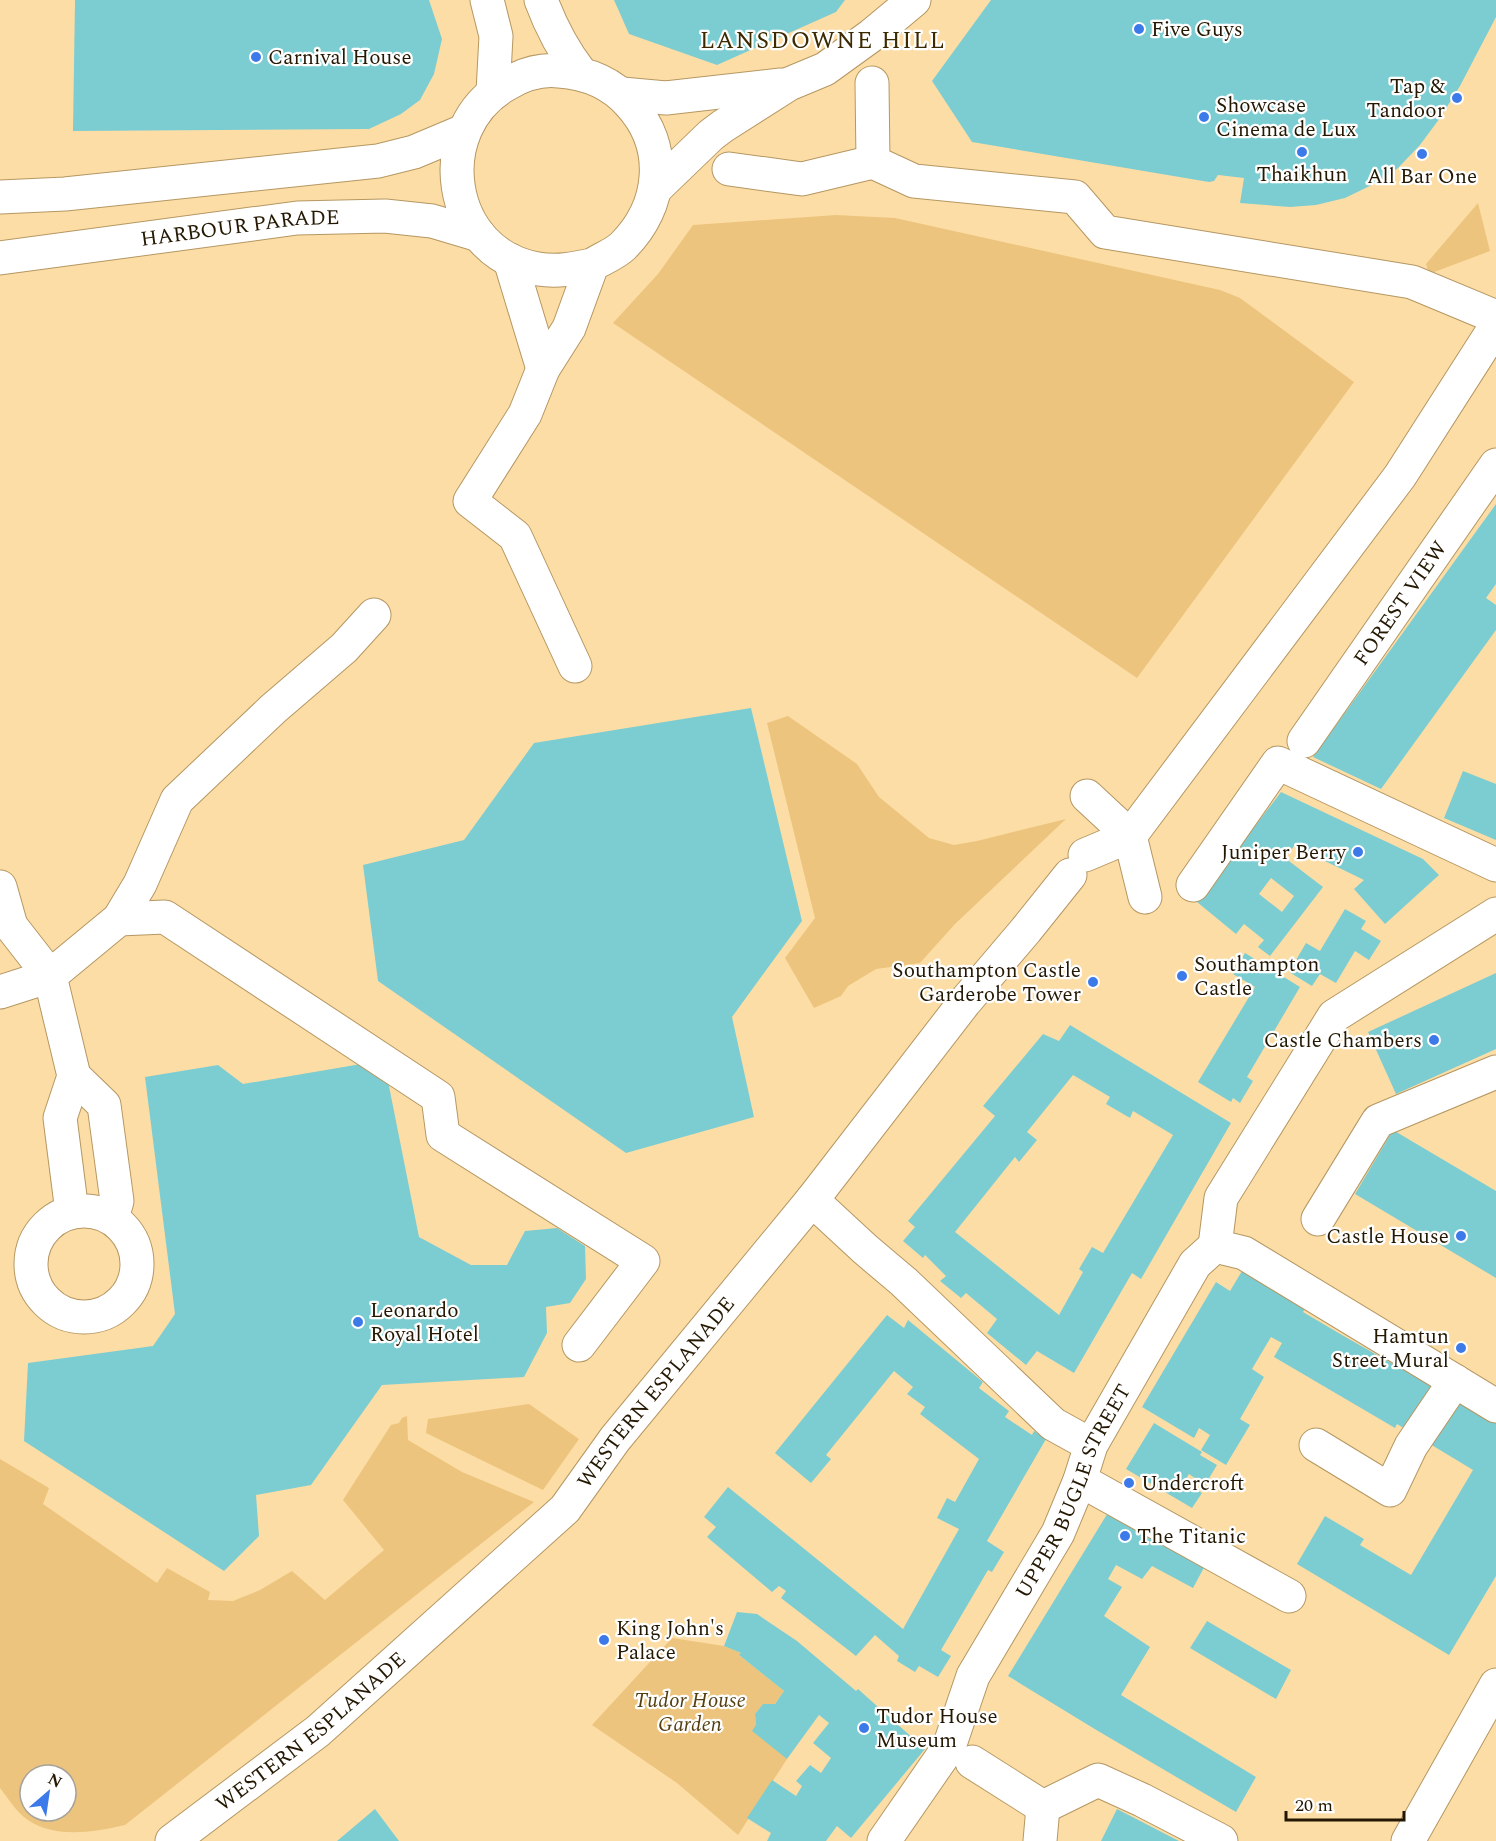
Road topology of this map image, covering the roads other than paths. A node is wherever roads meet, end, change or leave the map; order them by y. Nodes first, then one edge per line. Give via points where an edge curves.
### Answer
1 (487, 0) edge
2 (541, 0) edge
3 (914, 0) edge
4 (580, 72) junction
5 (872, 83) dead end
6 (789, 84) junction
7 (493, 92) junction
8 (622, 94) junction
9 (464, 131) junction
10 (873, 162) junction
11 (729, 169) dead end
12 (655, 189) junction
13 (0, 197) edge
14 (479, 235) junction
15 (0, 258) edge
16 (510, 260) junction
17 (592, 265) junction
18 (1496, 317) edge
19 (1496, 327) edge
20 (543, 369) junction
21 (1496, 465) edge
22 (374, 615) dead end
23 (575, 666) dead end
24 (1304, 741) dead end
25 (1088, 796) dead end
26 (1130, 836) junction
27 (1496, 865) edge
28 (1193, 885) dead end
29 (0, 887) edge
30 (1145, 897) dead end
31 (1496, 914) edge
32 (119, 919) junction
33 (50, 976) junction
34 (0, 992) edge
35 (1493, 1074) edge
36 (74, 1076) junction
37 (812, 1200) junction
38 (72, 1212) junction
39 (112, 1218) junction
40 (1318, 1219) dead end
41 (1215, 1246) junction
42 (579, 1345) dead end
43 (1455, 1381) junction
44 (1496, 1406) edge
45 (1091, 1445) junction
46 (1316, 1446) dead end
47 (1080, 1480) junction
48 (1289, 1596) dead end
49 (1496, 1685) edge
50 (960, 1754) junction
51 (1043, 1806) junction
52 (172, 1841) edge
53 (884, 1841) edge
54 (1040, 1841) edge
55 (1221, 1841) edge
56 (1408, 1841) edge

1 - 7 street via 496,36
2 - 4 street via 564,52
3 - 6 street via 825,69
4 - 7 street via 549,70 519,77
4 - 8 street
5 - 10 street
6 - 8 street via 666,99
6 - 12 street via 711,135
7 - 9 street
8 - 12 street via 651,137 657,163
9 - 13 street via 414,152 378,161 65,194
9 - 14 street via 456,158 456,185 464,211
10 - 11 street via 802,179
10 - 18 street via 914,180 1075,197 1105,232 1412,282
12 - 17 street via 643,221 621,248
14 - 15 street, HARBOUR PARADE via 432,221 385,216 297,218
14 - 16 street
16 - 17 street via 536,269 564,271
16 - 20 street
17 - 20 street via 569,328
19 - 26 street via 1400,476
20 - 23 street via 525,414 470,501 515,536
21 - 24 street, FOREST VIEW
22 - 32 street via 344,648 177,800 140,884
25 - 26 street
26 - 30 street
26 - 37 street, WESTERN ESPLANADE via 1077,865 964,1003
27 - 28 street via 1278,763
29 - 33 street via 10,926
31 - 41 street via 1334,1016 1221,1198
32 - 33 street
32 - 42 street via 165,917 438,1097 444,1135 644,1261
33 - 34 street
33 - 36 street
35 - 40 street via 1378,1121
36 - 38 street via 60,1118
36 - 39 street via 104,1105 117,1200
37 - 45 street via 1053,1424
37 - 52 street, WESTERN ESPLANADE via 615,1439 565,1509 318,1731
38 - 39 street via 100,1212
38 - 39 street via 59,1216 38,1236 31,1264 34,1283 43,1299 75,1317 94,1317 111,1310 135,1282 135,1246 126,1230
41 - 43 street via 1245,1253
41 - 45 street, UPPER BUGLE STREET via 1196,1264
43 - 44 street
43 - 46 street via 1412,1446 1390,1490
45 - 47 street, UPPER BUGLE STREET
47 - 48 street
47 - 50 street, UPPER BUGLE STREET via 1058,1533 973,1676
49 - 56 street
50 - 51 street
50 - 53 street, UPPER BUGLE STREET
51 - 54 street
51 - 55 street via 1098,1780

